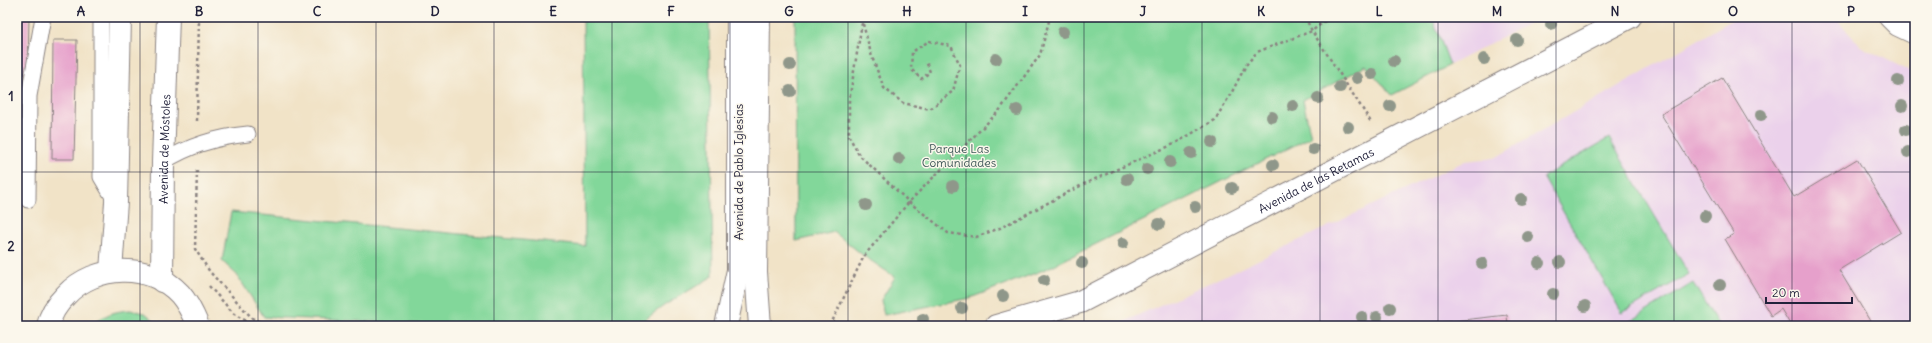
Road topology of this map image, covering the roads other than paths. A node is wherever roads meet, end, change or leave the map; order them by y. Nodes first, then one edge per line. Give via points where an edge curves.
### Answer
1 (43, 17) edge
2 (101, 17) edge
3 (120, 17) edge
4 (168, 17) edge
5 (738, 17) edge
6 (759, 17) edge
7 (1630, 17) edge
8 (1890, 17) edge
9 (1915, 33) edge
10 (248, 134) dead end
11 (163, 162) junction
12 (28, 200) dead end
13 (116, 202) junction
14 (111, 271) junction
15 (162, 280) junction
16 (48, 326) edge
17 (198, 326) edge
18 (726, 326) edge
19 (760, 326) edge
20 (996, 326) edge

1 - 12 lane via 29,96
2 - 13 lane via 101,177
3 - 13 street
4 - 11 street, Avenida de Móstoles
5 - 18 street, Avenida de Pablo Iglesias via 738,270
6 - 19 street, Avenida de Pablo Iglesias via 756,272
7 - 20 street, Avenida de las Retamas via 1080,302
8 - 9 street via 1898,25
10 - 11 lane via 181,150
11 - 15 street, Avenida de Móstoles
13 - 14 street
14 - 15 street via 138,271
14 - 16 street via 91,277 73,288 58,303
15 - 17 street via 179,293 192,311

